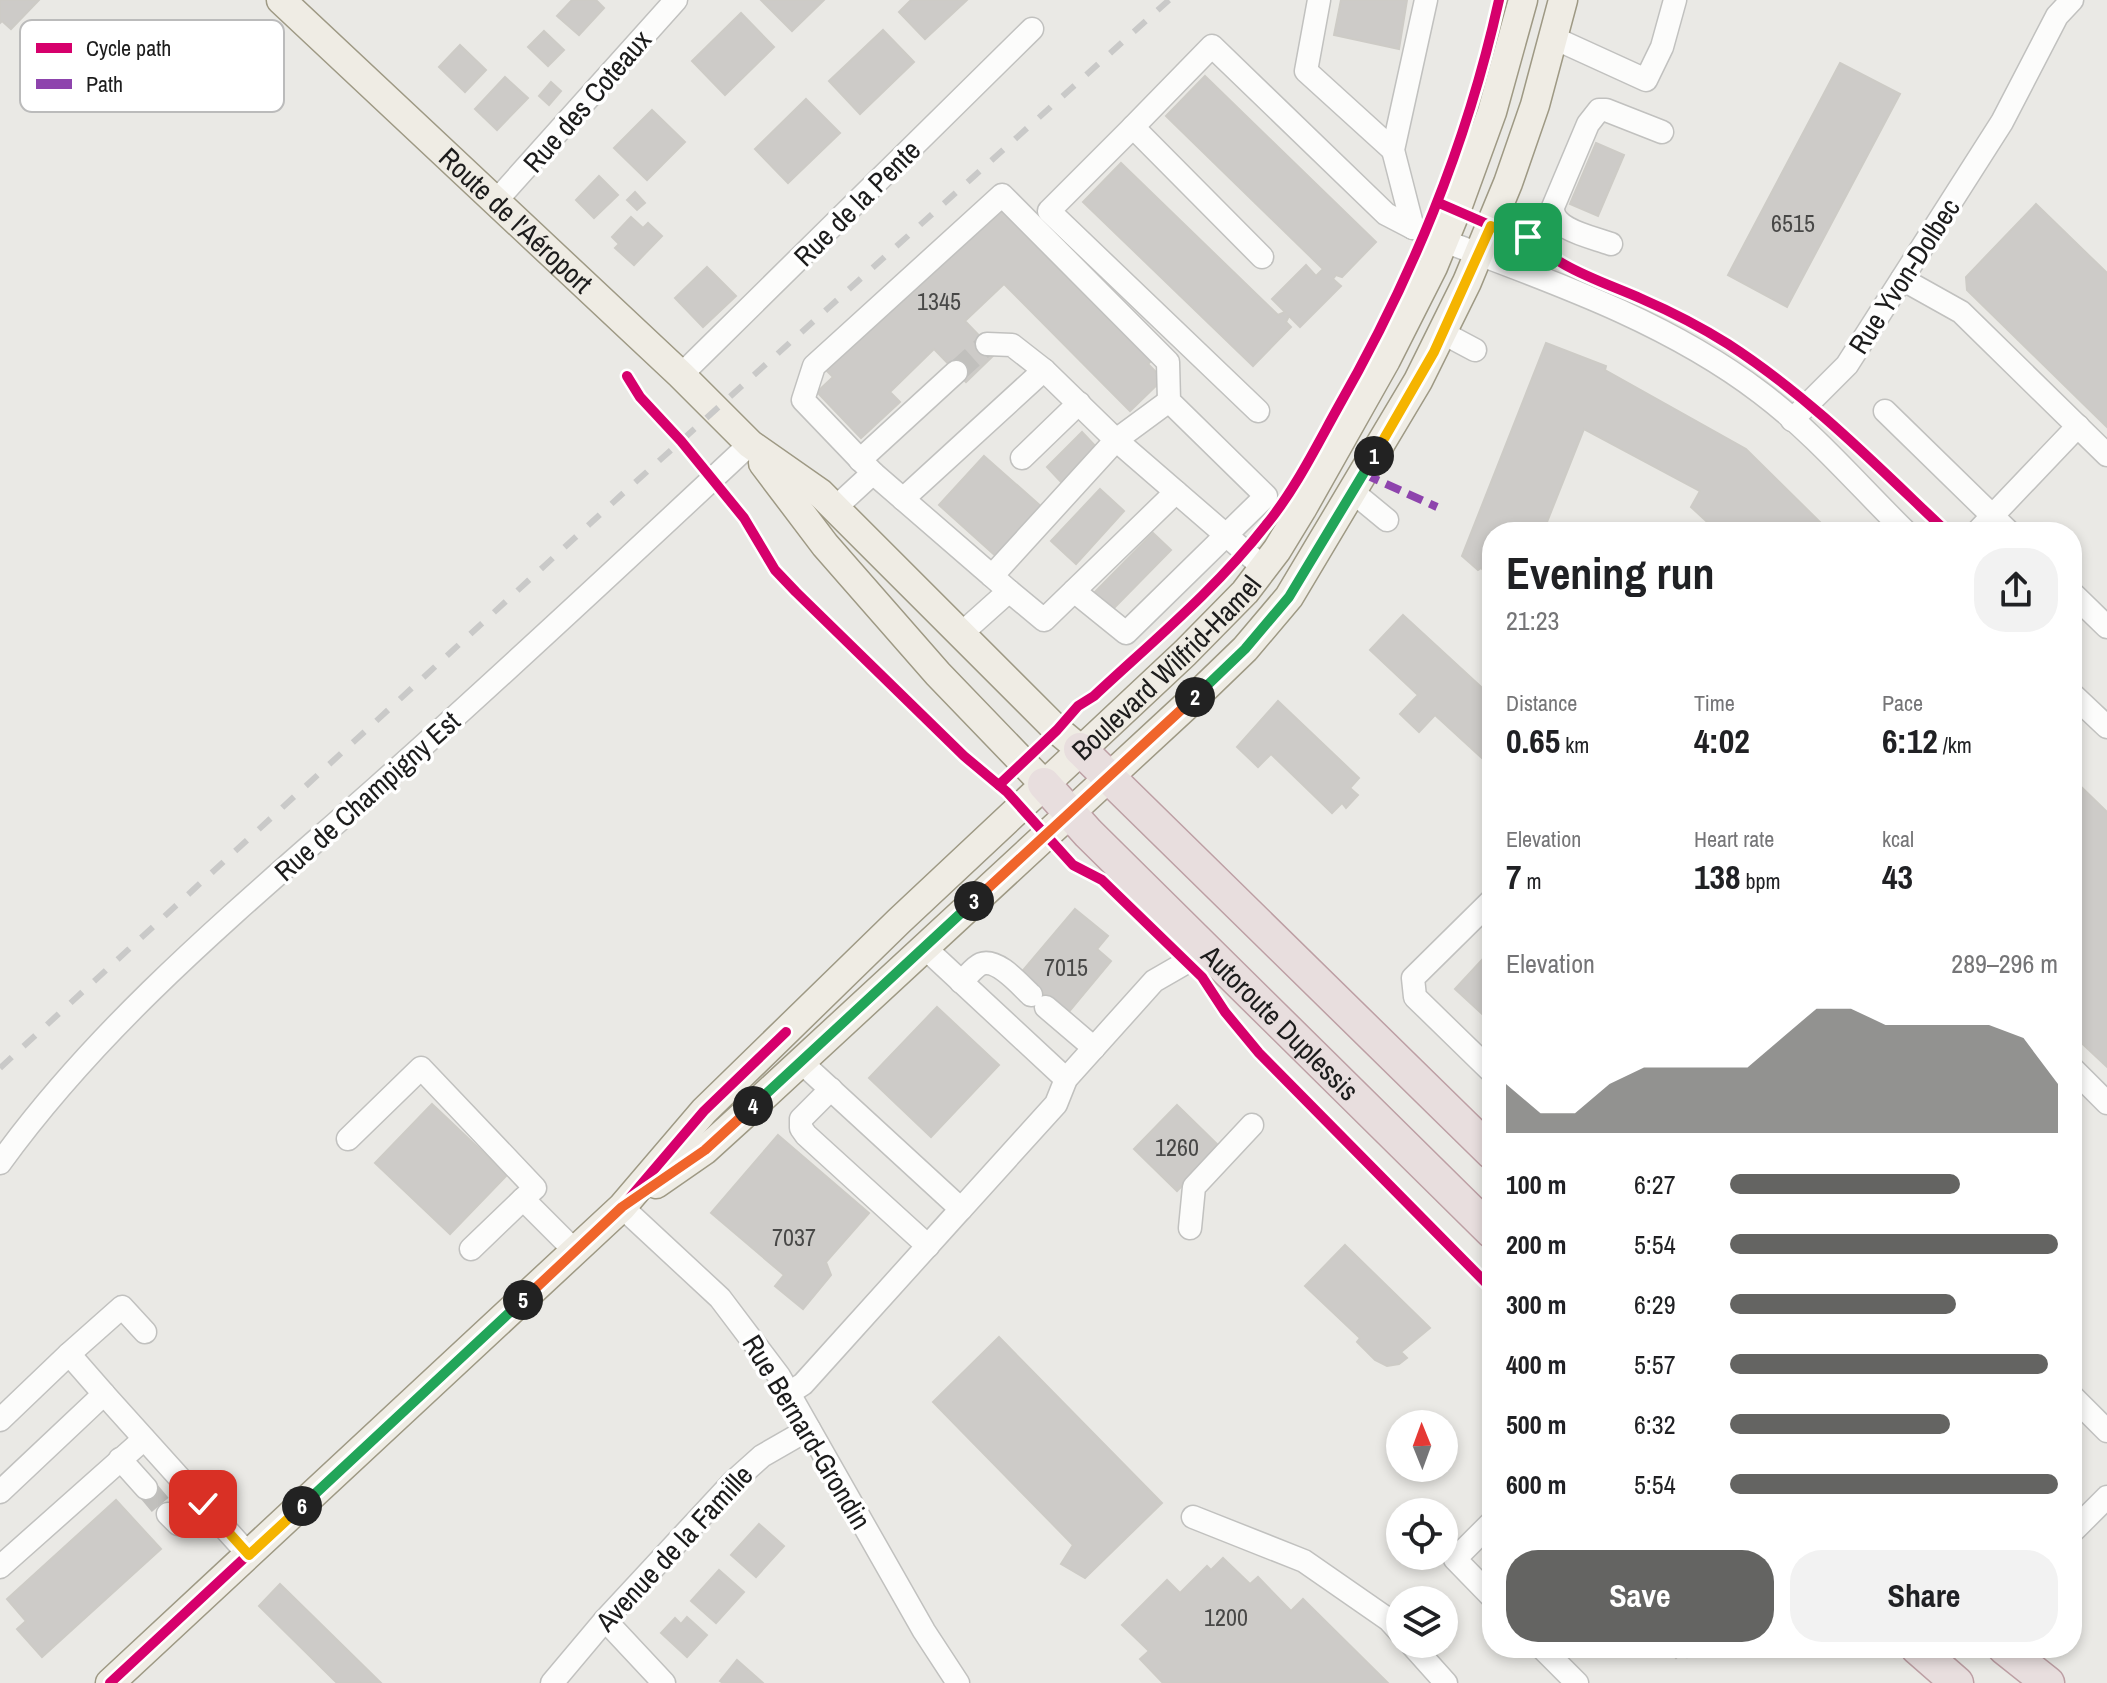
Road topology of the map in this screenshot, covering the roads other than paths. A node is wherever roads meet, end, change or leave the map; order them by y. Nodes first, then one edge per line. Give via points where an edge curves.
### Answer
1 (676, 0) edge
2 (1319, 0) edge
3 (1426, 0) edge
4 (1523, 0) edge
5 (1563, 0) edge
6 (1675, 0) edge
7 (2072, 0) edge
8 (296, 5) edge
9 (1032, 29) dead end
10 (1554, 38) junction
11 (1133, 127) junction
12 (1662, 132) dead end
13 (1393, 150) junction
14 (496, 201) junction
15 (1444, 241) junction
16 (1611, 244) dead end
17 (1479, 254) junction
18 (1262, 257) dead end
19 (1902, 279) junction
20 (1443, 333) junction
21 (987, 344) dead end
22 (1475, 350) dead end
23 (1044, 370) junction
24 (956, 372) tunnel mouth
25 (681, 375) junction
26 (1169, 401) junction
27 (1079, 403) junction
28 (1258, 411) dead end
29 (1885, 411) dead end
30 (1792, 420) junction
31 (2078, 426) junction
32 (1116, 440) junction
33 (750, 444) junction
34 (2107, 455) edge
35 (1022, 458) dead end
36 (866, 466) junction
37 (1176, 492) junction
38 (1353, 492) junction
39 (903, 499) junction
40 (835, 508) junction
41 (1387, 520) dead end
42 (1896, 522) edge
43 (1988, 522) edge
44 (1997, 522) edge
45 (1227, 536) junction
46 (1264, 568) junction
47 (992, 576) junction
48 (1009, 591) junction
49 (1074, 591) junction
50 (2082, 603) edge
51 (2107, 627) edge
52 (962, 633) junction
53 (2082, 703) edge
54 (2106, 724) edge
55 (1080, 749) junction
56 (1109, 778) junction
57 (1044, 784) junction
58 (1070, 813) junction
59 (1482, 910) edge
60 (1202, 945) junction
61 (924, 947) junction
62 (961, 982) junction
63 (1094, 1048) junction
64 (801, 1062) junction
65 (1482, 1062) edge
66 (2082, 1078) edge
67 (1066, 1079) junction
68 (831, 1089) junction
69 (2107, 1103) edge
70 (1252, 1125) dead end
71 (348, 1139) dead end
72 (1482, 1143) edge
73 (0, 1163) edge
74 (523, 1199) junction
75 (622, 1207) junction
76 (961, 1209) junction
77 (1482, 1222) edge
78 (1190, 1228) dead end
79 (928, 1246) junction
80 (471, 1249) dead end
81 (575, 1251) junction
82 (145, 1332) dead end
83 (69, 1354) junction
84 (789, 1393) junction
85 (104, 1394) junction
86 (2082, 1406) edge
87 (0, 1420) edge
88 (809, 1429) junction
89 (2107, 1431) edge
90 (144, 1439) junction
91 (120, 1459) junction
92 (3, 1484) edge
93 (146, 1488) tunnel mouth
94 (2107, 1497) edge
95 (203, 1504) junction
96 (168, 1514) dead end
97 (1193, 1517) dead end
98 (2082, 1522) edge
99 (1482, 1532) edge
100 (249, 1555) junction
101 (0, 1567) edge
102 (1482, 1587) edge
103 (1386, 1618) edge
104 (605, 1620) junction
105 (1424, 1658) edge
106 (1552, 1658) edge
107 (1928, 1658) edge
108 (2017, 1658) edge
109 (110, 1683) edge
110 (552, 1683) edge
111 (664, 1683) edge
112 (958, 1683) edge
113 (1446, 1683) edge
114 (1577, 1683) edge
115 (1957, 1683) edge
116 (2048, 1683) edge

1 - 14 street, Rue des Coteaux
2 - 13 street via 1306,71
3 - 13 street
4 - 15 main road, Boulevard Wilfrid-Hamel via 1492,112
5 - 10 main road, Boulevard Wilfrid-Hamel
6 - 10 street via 1646,80
7 - 19 street, Rue Yvon-Dolbec via 2057,16 2002,122
8 - 14 main road, Route de l'Aéroport
9 - 25 street, Rue de la Pente
10 - 17 main road, Boulevard Wilfrid-Hamel via 1522,145
11 - 13 street via 1212,46 1386,214 1413,228
11 - 18 street
11 - 28 street via 1049,211
12 - 16 street via 1606,110 1599,110 1588,124 1552,215 1565,226
14 - 25 main road, Route de l'Aéroport
15 - 17 street
15 - 46 main road, Boulevard Wilfrid-Hamel via 1386,360
17 - 20 main road, Boulevard Wilfrid-Hamel
17 - 30 street via 1670,335 1747,383
19 - 30 street, Rue Yvon-Dolbec via 1847,365
19 - 31 street via 1961,312
20 - 22 street
20 - 38 main road, Boulevard Wilfrid-Hamel
21 - 23 street via 1012,345
23 - 27 street
23 - 39 street
24 - 36 street
25 - 33 main road, Route de l'Aéroport
26 - 32 street
26 - 36 street via 1168,362 1002,195 814,366 803,400
26 - 45 street via 1266,496
27 - 32 street
27 - 35 street
29 - 43 street
30 - 42 street
31 - 34 street
31 - 44 street
32 - 37 street
32 - 47 street
33 - 40 main road, Route de l'Aéroport
33 - 57 main road, Route de l'Aéroport via 825,545
33 - 73 street, Rue de Champigny Est via 98,1041
36 - 39 street
36 - 40 street
37 - 45 street
37 - 49 street
38 - 41 street
38 - 56 main road, Boulevard Wilfrid-Hamel via 1276,614
39 - 47 street
40 - 52 main road, Route de l'Aéroport
45 - 46 street
45 - 49 street via 1126,633
46 - 55 main road, Boulevard Wilfrid-Hamel via 1206,632
47 - 48 street
48 - 49 street via 1044,620
48 - 52 street
50 - 51 street
52 - 55 main road, Route de l'Aéroport
53 - 54 street
55 - 56 highway, Route de l'Aéroport
55 - 57 main road, Boulevard Wilfrid-Hamel
56 - 58 main road, Boulevard Wilfrid-Hamel
56 - 72 highway, Autoroute Duplessis
57 - 58 highway, Route de l'Aéroport
57 - 75 main road, Boulevard Wilfrid-Hamel via 704,1111
58 - 60 highway, Autoroute Duplessis
58 - 61 main road, Boulevard Wilfrid-Hamel
59 - 65 street via 1413,978 1415,997
60 - 63 street via 1187,962 1154,981
60 - 77 highway, Autoroute Duplessis
61 - 62 street
61 - 64 main road, Boulevard Wilfrid-Hamel
62 - 63 street via 980,964 996,965
62 - 67 street
63 - 67 street
64 - 68 street
64 - 75 main road, Boulevard Wilfrid-Hamel via 705,1150
66 - 69 street
67 - 76 street via 1056,1104
68 - 76 street
68 - 79 street via 801,1119 801,1128
70 - 78 street via 1194,1187
71 - 74 street via 421,1068 535,1188
74 - 80 street
74 - 81 street
75 - 81 main road, Boulevard Wilfrid-Hamel
75 - 84 street, Rue Bernard-Grondin via 720,1298
76 - 79 street
79 - 84 street
81 - 100 main road, Boulevard Wilfrid-Hamel
82 - 83 street via 122,1307
83 - 85 street
83 - 87 street
84 - 88 street, Rue Bernard-Grondin
85 - 90 street
85 - 92 street
86 - 89 street
88 - 104 street, Avenue de la Famille via 762,1456 733,1482
88 - 112 street, Rue Bernard-Grondin
90 - 91 street
90 - 95 street
91 - 93 street
91 - 101 street
94 - 98 street
95 - 96 street via 178,1524
95 - 100 street
97 - 103 street via 1304,1561
99 - 102 street via 1455,1559
100 - 109 main road, Boulevard Wilfrid-Hamel
104 - 110 street, Avenue de la Famille
104 - 111 street
105 - 113 street
106 - 114 street
107 - 115 highway
108 - 116 highway

